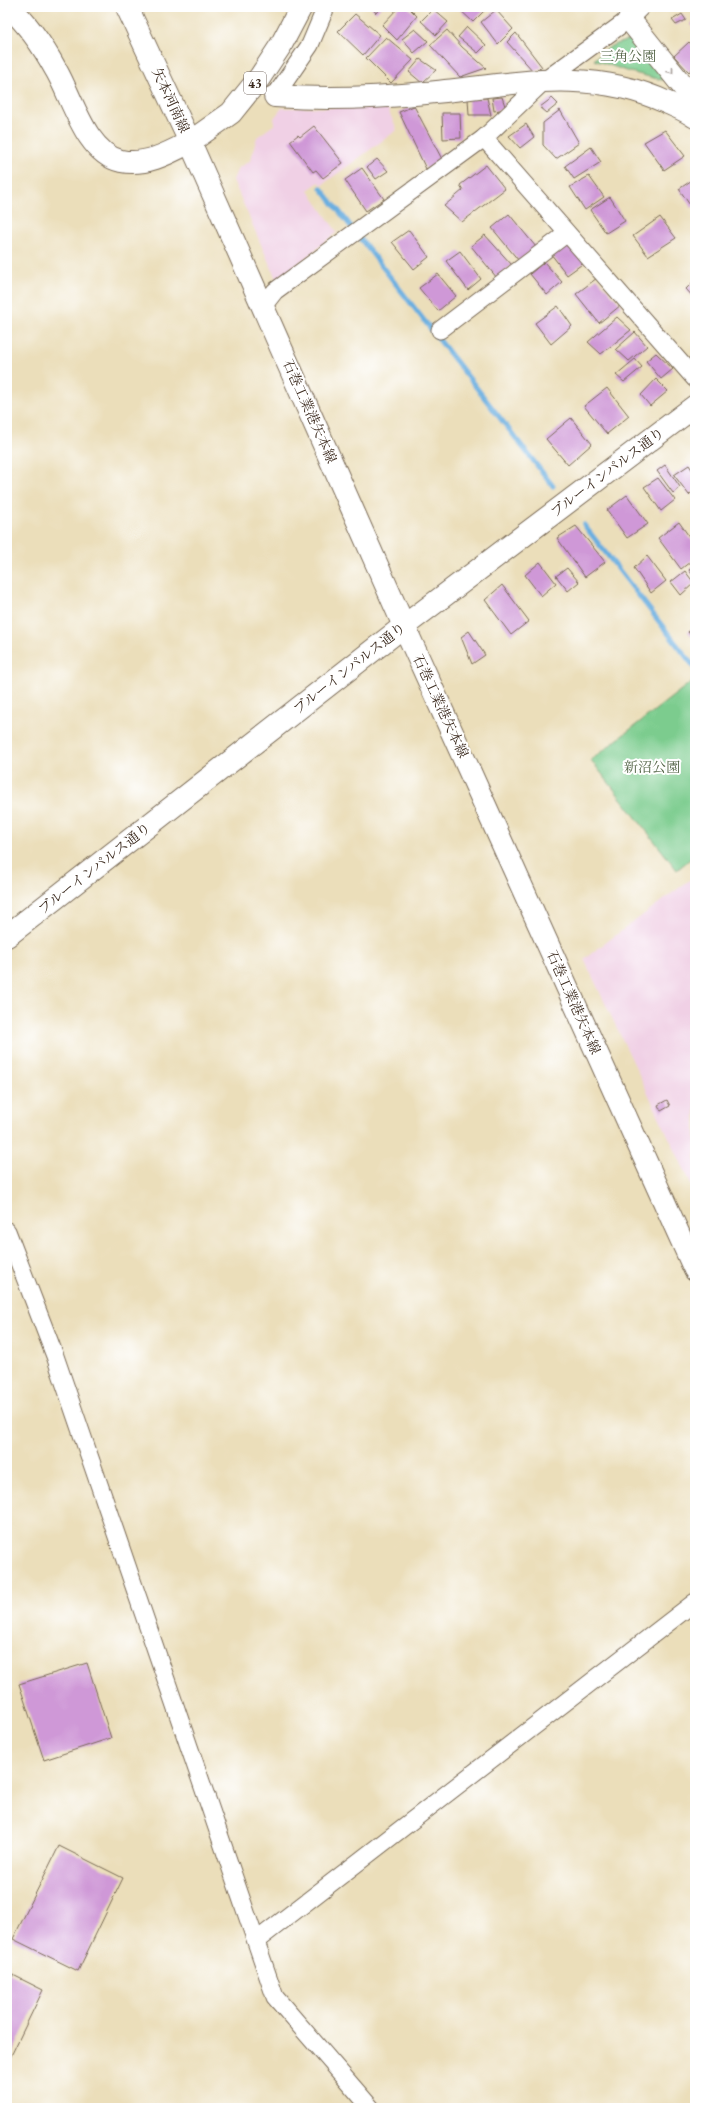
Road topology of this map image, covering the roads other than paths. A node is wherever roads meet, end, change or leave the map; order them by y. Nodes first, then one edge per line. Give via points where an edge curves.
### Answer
1 (9, 7) edge
2 (127, 7) edge
3 (301, 7) edge
4 (326, 7) edge
5 (635, 13) edge
6 (544, 81) junction
7 (275, 96) joint
8 (694, 116) edge
9 (484, 138) junction
10 (190, 142) junction
11 (566, 234) junction
12 (264, 305) junction
13 (440, 330) dead end
14 (695, 379) edge
15 (695, 406) edge
16 (404, 626) junction
17 (7, 936) edge
18 (7, 1231) edge
19 (695, 1270) edge
20 (695, 1602) edge
21 (256, 1940) junction
22 (371, 2108) edge

1 - 10 street via 23,20 43,47 82,124 105,154 121,161 140,161 162,156
2 - 10 street, 矢本河南線
3 - 10 street, 矢本河南線 / 43 via 260,77 231,113
4 - 7 street via 310,45
5 - 6 street
5 -> 8 street via 686,90
6 - 7 street via 321,100
6 - 8 street via 576,79 609,83 651,95
6 - 9 street
9 - 11 street
9 - 12 street via 275,291
10 - 12 street, 石巻工業港矢本線
11 - 13 street
11 - 14 street
12 - 16 street, 石巻工業港矢本線
15 - 16 street, ブルーインパルス通り
16 - 17 street, ブルーインパルス通り
16 - 19 street, 石巻工業港矢本線
18 - 21 street via 55,1356
20 - 21 street
21 - 22 street via 275,1997

